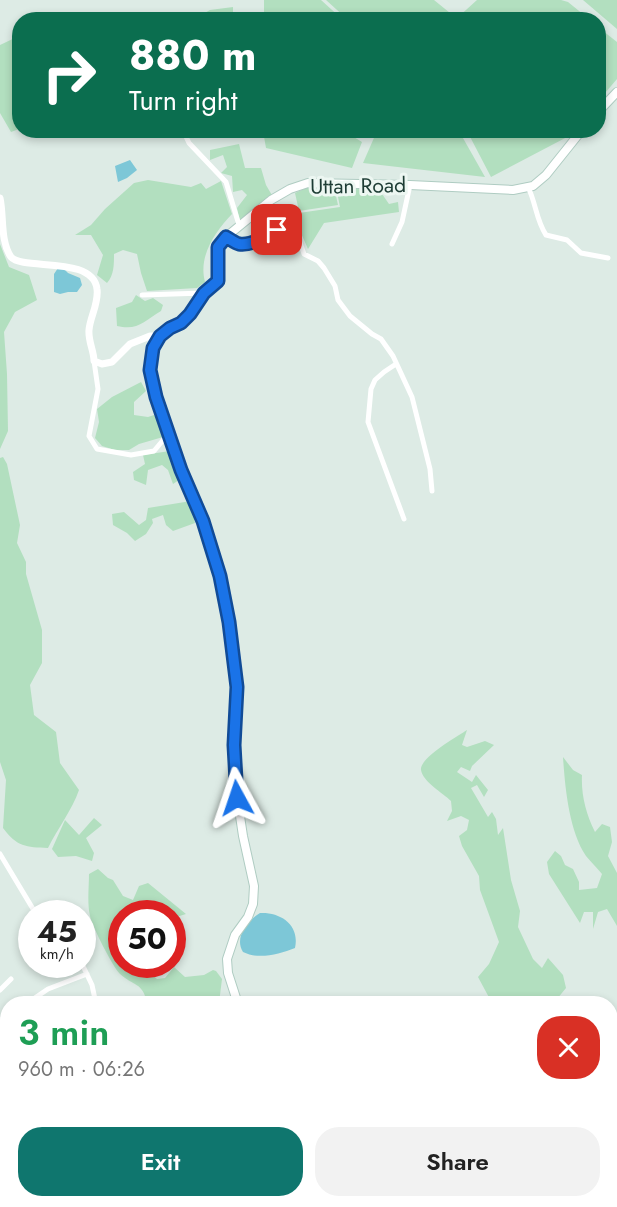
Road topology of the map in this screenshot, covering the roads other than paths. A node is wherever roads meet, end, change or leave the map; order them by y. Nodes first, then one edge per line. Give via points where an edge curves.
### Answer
1 (617, 92) edge
2 (606, 104) edge
3 (187, 138) edge
4 (576, 138) edge
5 (410, 185) junction
6 (528, 187) junction
7 (0, 198) edge
8 (239, 225) junction
9 (226, 237) junction
10 (392, 243) dead end
11 (608, 258) dead end
12 (204, 293) junction
13 (142, 295) dead end
14 (160, 336) junction
15 (94, 361) junction
16 (396, 364) junction
17 (168, 433) junction
18 (432, 491) dead end
19 (404, 519) dead end
20 (0, 854) edge
21 (28, 900) edge
22 (76, 978) edge
23 (89, 978) edge
24 (10, 979) dead end
25 (0, 990) edge
26 (37, 996) edge
27 (94, 996) edge
28 (236, 996) edge

1 - 2 main road
3 - 8 street via 226,182
4 - 6 main road via 546,175
5 - 6 main road, Uttan Road via 513,190
5 - 8 main road, Uttan Road via 308,183 271,200
5 - 10 street via 402,222
6 - 11 street via 546,235 567,240 580,253
7 - 15 street via 6,248 11,256 21,262 76,269 95,283 89,328
8 - 9 main road, Uttan Road
9 - 12 main road via 218,247 218,281
9 - 16 street via 239,244 247,243 290,228 304,254 324,268 350,316 381,339
12 - 13 street
12 - 14 main road via 181,323
14 - 15 street via 130,344 112,362
14 - 17 main road via 153,348 150,370
15 - 17 street via 98,388 89,436 97,449 131,455 154,451
16 - 18 street via 412,398
16 - 19 street via 371,389 368,422
17 - 28 main road via 220,576 236,672 235,783 254,886 253,904 235,935 227,959
20 - 21 street
22 - 26 street
23 - 27 street
24 - 25 street

